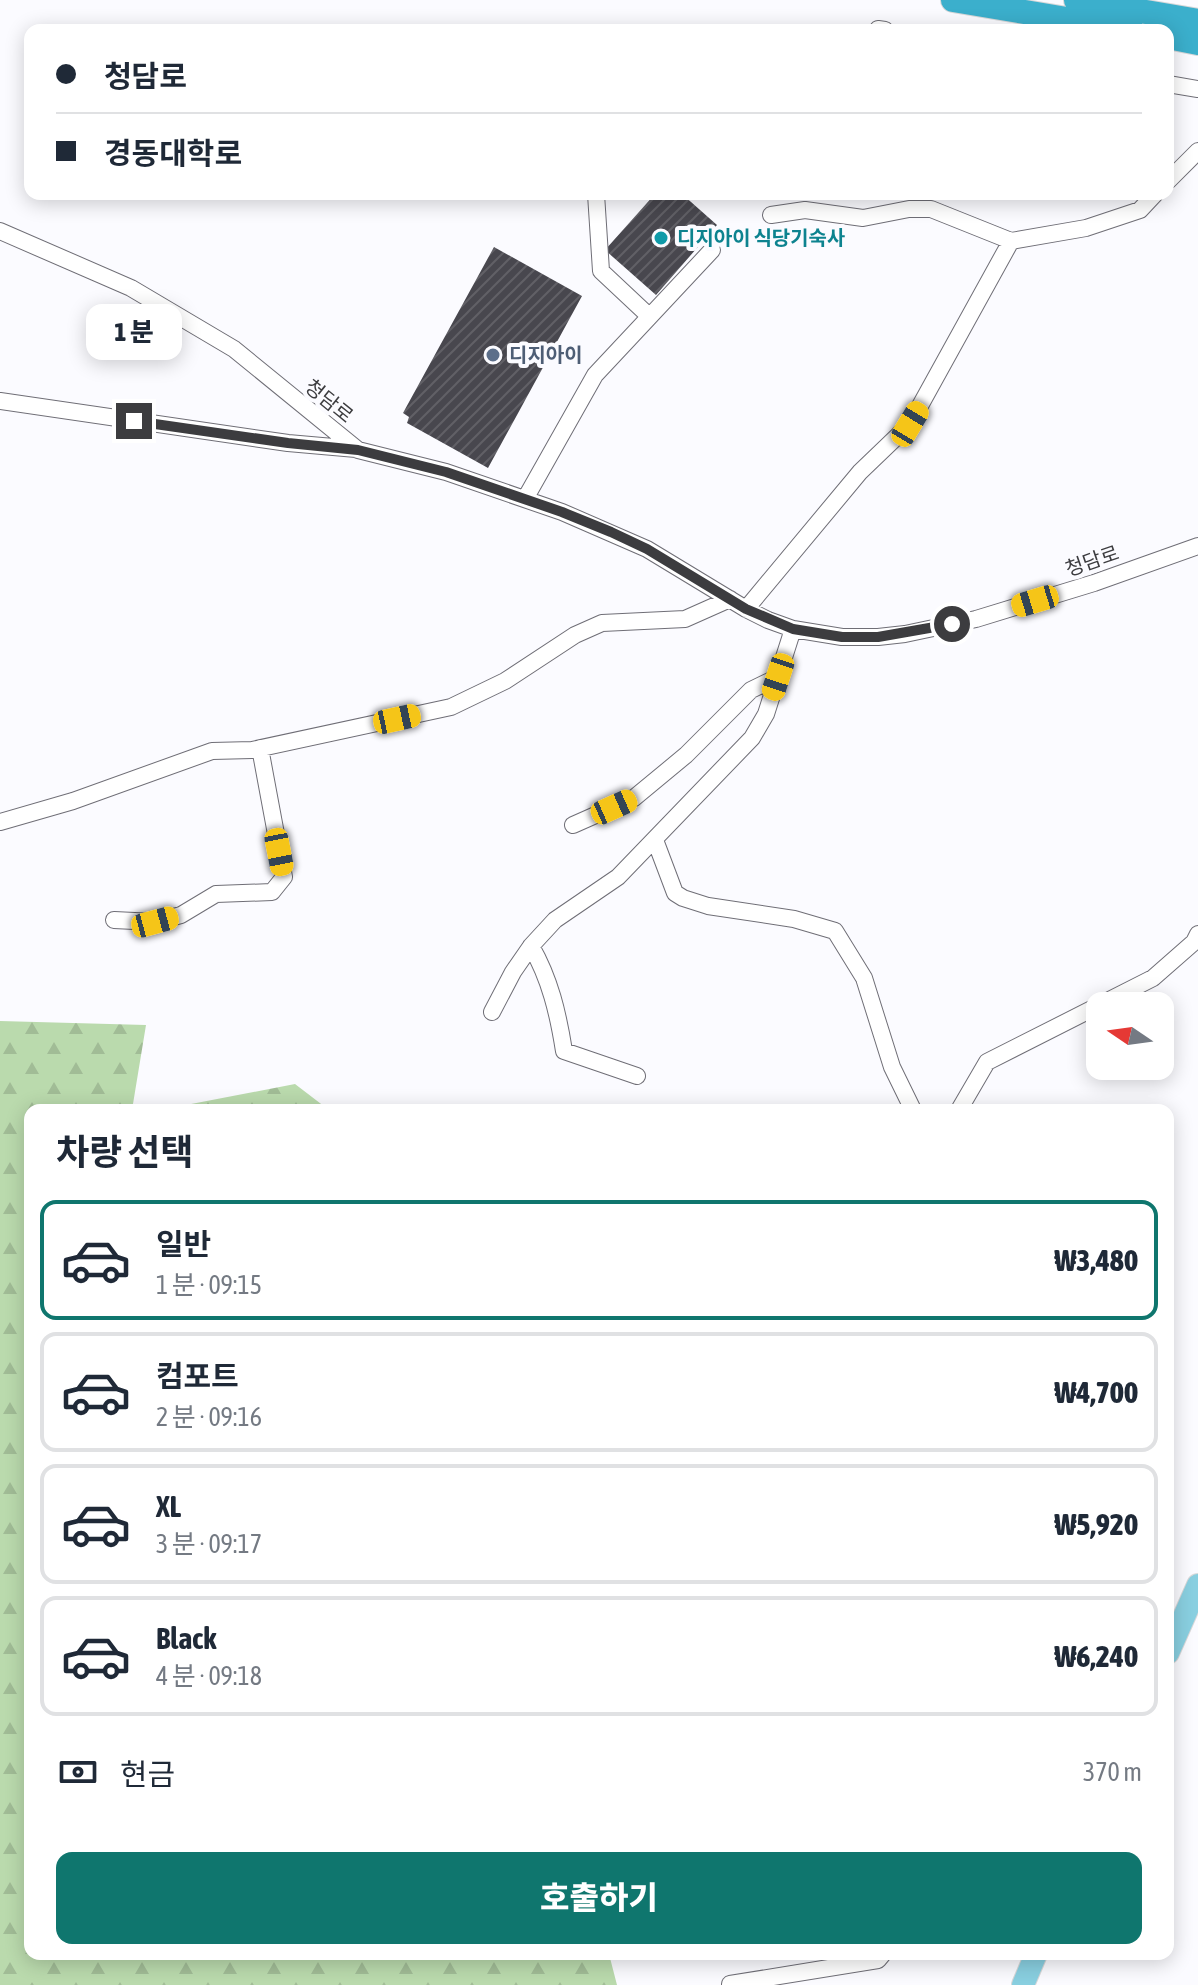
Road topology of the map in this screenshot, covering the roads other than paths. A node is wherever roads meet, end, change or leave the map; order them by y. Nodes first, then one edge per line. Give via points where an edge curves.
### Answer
1 (953, 0) edge
2 (1076, 0) edge
3 (1198, 21) edge
4 (1096, 24) edge
5 (1174, 38) edge
6 (1198, 43) edge
7 (1174, 85) edge
8 (1198, 89) edge
9 (1198, 151) edge
10 (1174, 175) edge
11 (596, 200) edge
12 (1149, 200) edge
13 (771, 215) dead end
14 (0, 231) edge
15 (1011, 241) junction
16 (712, 250) dead end
17 (649, 316) junction
18 (0, 401) edge
19 (358, 450) junction
20 (525, 499) junction
21 (1198, 546) edge
22 (730, 599) junction
23 (746, 609) junction
24 (793, 629) junction
25 (778, 677) junction
26 (260, 748) junction
27 (0, 822) edge
28 (573, 825) dead end
29 (655, 840) junction
30 (114, 920) dead end
31 (1198, 934) edge
32 (531, 946) junction
33 (492, 1012) dead end
34 (637, 1076) dead end
35 (910, 1104) edge
36 (962, 1104) edge
37 (1198, 1585) edge
38 (1174, 1639) edge
39 (878, 1960) edge
40 (1033, 1960) edge
41 (730, 1984) edge
42 (1023, 1985) edge

1 - 4 highway
2 - 3 highway
5 - 6 highway
7 - 8 street
9 - 10 street
11 - 17 street via 601,271
12 - 15 street via 1140,210 1086,228
13 - 15 street via 805,210 863,218 931,209
14 - 19 street, 청담로 via 131,288 234,349
15 - 23 street via 910,424 860,472
16 - 17 street
17 - 20 street via 595,375
18 - 19 street
19 - 20 street, 청담로
20 - 22 street, 청담로 via 647,549
21 - 24 street, 청담로 via 991,614 905,634 842,637
22 - 23 street, 청담로
22 - 26 street via 685,619 602,623 451,707
23 - 24 street, 청담로
24 - 25 street
25 - 28 street via 751,690 634,798
25 - 29 street via 752,738
26 - 27 street via 212,751
26 - 30 street via 284,877 272,892 216,894 181,915 155,922
29 - 32 street via 618,877 555,920
29 - 35 street via 675,893 683,898 835,931 864,978 892,1067
31 - 36 street via 1153,978 987,1062
32 - 33 street
32 - 34 street via 546,972 564,1051
37 - 38 main road
39 - 41 street
40 - 42 main road

